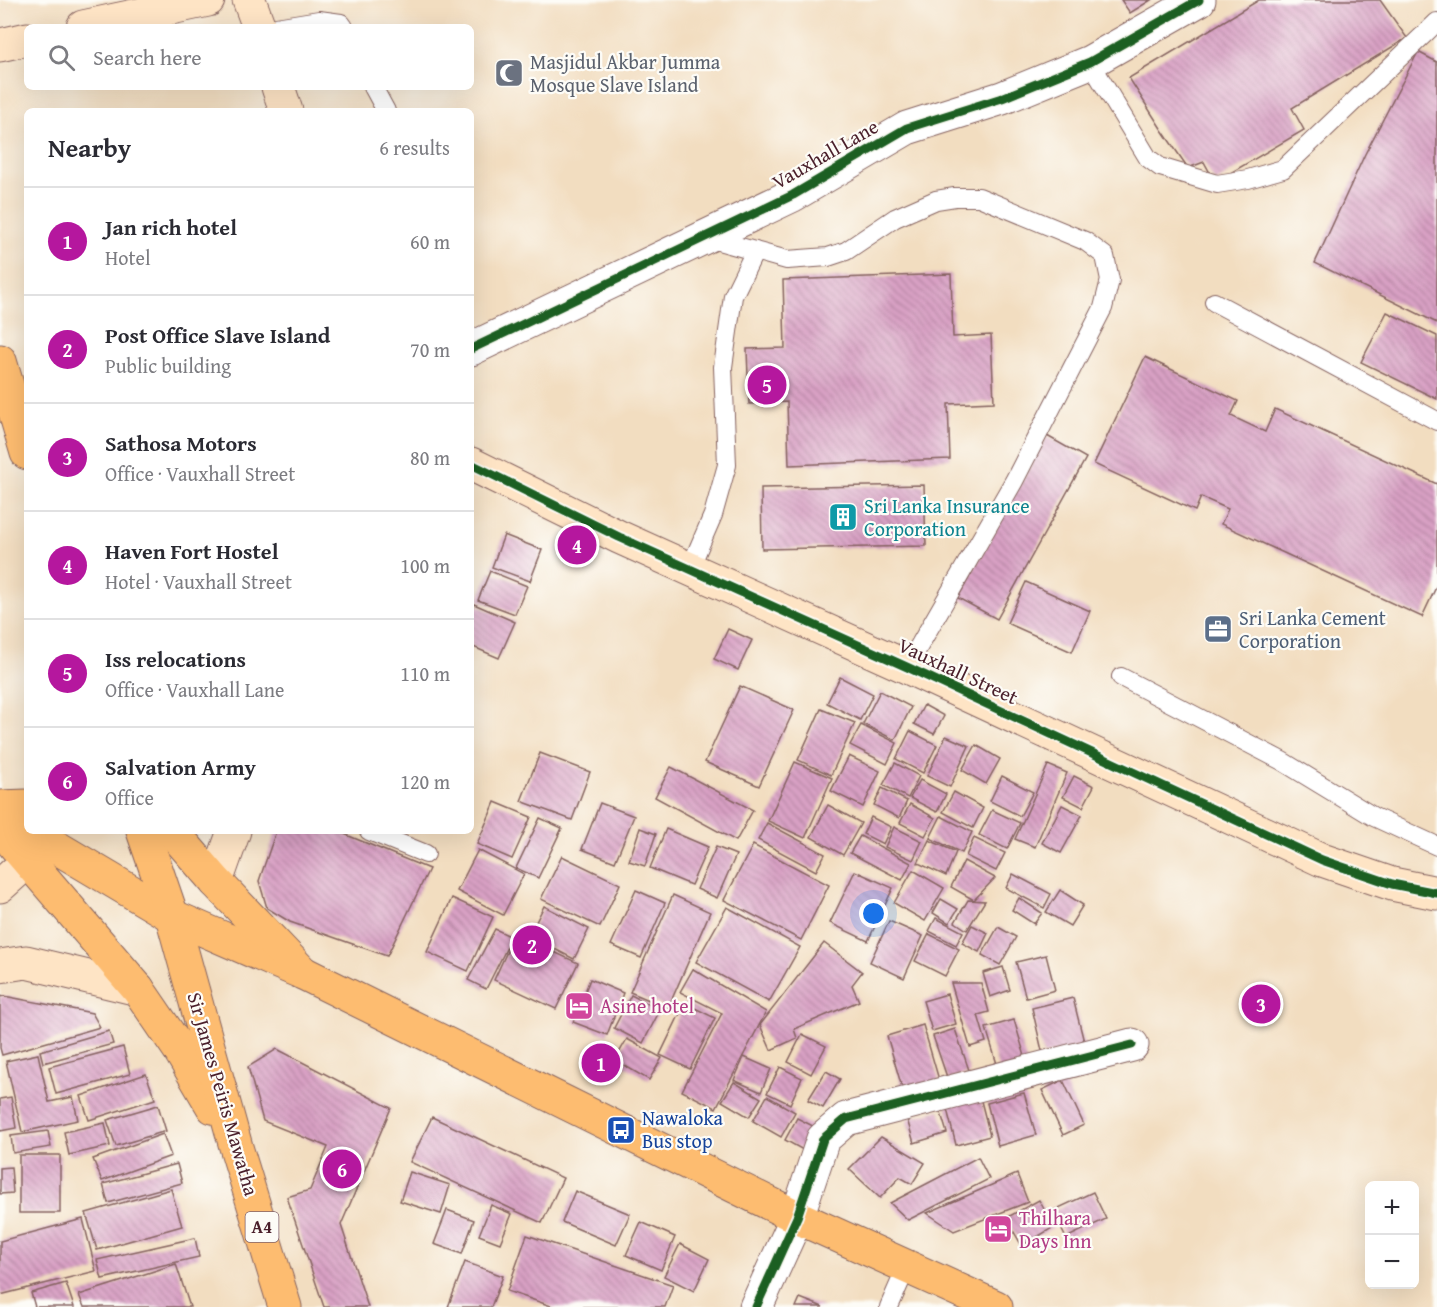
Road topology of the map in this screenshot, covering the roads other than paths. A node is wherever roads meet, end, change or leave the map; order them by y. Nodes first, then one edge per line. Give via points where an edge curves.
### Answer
1 (208, 0) edge
2 (249, 0) edge
3 (1199, 0) edge
4 (1437, 22) edge
5 (97, 24) edge
6 (258, 24) edge
7 (294, 24) edge
8 (342, 24) edge
9 (24, 40) edge
10 (0, 45) edge
11 (1090, 62) junction
12 (279, 90) edge
13 (375, 90) edge
14 (285, 108) edge
15 (384, 108) edge
16 (705, 237) junction
17 (755, 251) junction
18 (1214, 302) dead end
19 (474, 348) edge
20 (0, 361) edge
21 (1437, 421) edge
22 (24, 443) edge
23 (474, 465) edge
24 (690, 568) junction
25 (907, 668) junction
26 (1121, 677) dead end
27 (24, 806) edge
28 (0, 807) edge
29 (0, 815) edge
30 (0, 828) edge
31 (144, 834) edge
32 (175, 834) edge
33 (233, 834) edge
34 (376, 834) edge
35 (28, 841) edge
36 (1437, 846) edge
37 (426, 854) dead end
38 (216, 882) junction
39 (0, 886) edge
40 (1437, 893) edge
41 (172, 916) junction
42 (0, 966) edge
43 (303, 973) junction
44 (138, 989) junction
45 (1132, 1045) dead end
46 (236, 1147) junction
47 (797, 1217) junction
48 (907, 1266) junction
49 (285, 1307) edge
50 (756, 1307) edge
51 (890, 1307) edge
52 (996, 1307) edge

1 - 5 street
2 - 6 street
3 - 11 street, Vauxhall Lane
4 - 11 lane via 1283,169 1217,184 1160,167 1148,158
7 - 8 lane via 319,20
9 - 10 street
11 - 16 street, Vauxhall Lane via 1002,98 907,128 793,195
12 - 14 street
13 - 15 lane
16 - 17 lane
16 - 19 street, Vauxhall Lane
17 - 24 lane via 733,296 723,367 727,465 713,515
17 - 25 lane via 787,260 828,257 846,251 895,218 936,200 979,197 1085,241 1105,256 1110,280 1103,308 1014,481
18 - 21 lane
20 - 22 main road
23 - 24 street, Vauxhall Street
24 - 25 street, Vauxhall Street
25 - 40 street, Vauxhall Street via 1322,860 1392,884
26 - 36 lane via 1282,760 1374,817
27 - 28 main road
29 - 35 main road
30 - 35 main road
31 - 41 main road, A4
32 - 38 main road
33 - 38 street
34 - 37 lane
35 - 39 street
35 - 41 main road
35 - 44 main road
38 - 43 main road
41 - 43 main road
41 - 46 main road, Sir James Peiris Mawatha / A4
42 - 44 street via 26,962
43 - 47 main road
44 - 46 main road via 179,1049
45 - 47 street via 846,1119 823,1139
46 - 49 main road, Sir James Peiris Mawatha / A4
47 - 48 main road
47 - 50 street
48 - 51 lane
48 - 52 main road

